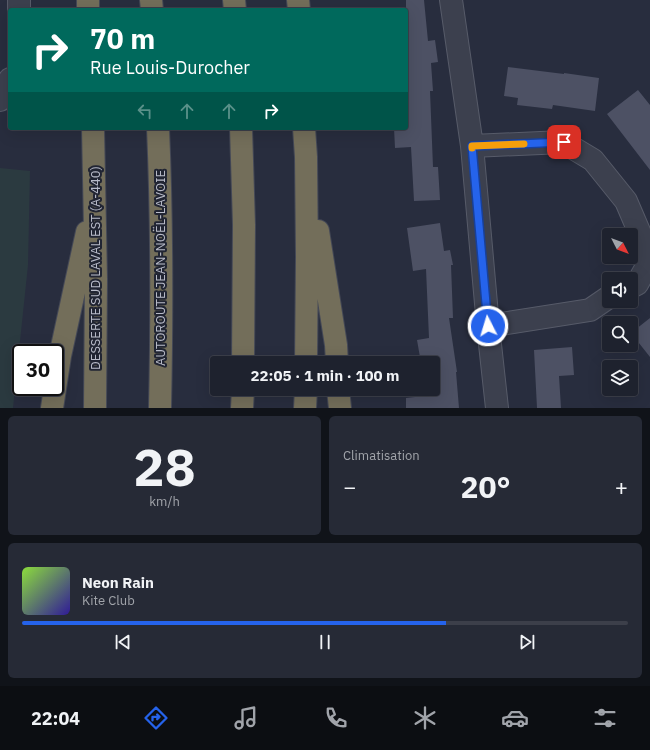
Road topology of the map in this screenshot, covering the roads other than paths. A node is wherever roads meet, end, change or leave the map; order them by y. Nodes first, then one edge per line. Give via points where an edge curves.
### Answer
1 (451, 0) edge
2 (8, 83) edge
3 (0, 100) edge
4 (93, 130) edge
5 (158, 130) edge
6 (241, 130) edge
7 (304, 130) edge
8 (472, 146) junction
9 (306, 157) junction
10 (95, 196) junction
11 (650, 257) edge
12 (650, 261) edge
13 (638, 282) edge
14 (602, 302) edge
15 (488, 326) junction
16 (244, 356) edge
17 (306, 356) edge
18 (337, 356) edge
19 (243, 396) edge
20 (306, 396) edge
21 (339, 396) edge
22 (52, 408) edge
23 (95, 408) edge
24 (160, 408) edge
25 (242, 408) edge
26 (305, 408) edge
27 (340, 408) edge
28 (497, 408) edge

1 - 8 street
2 - 3 street
4 - 10 highway, DESSERTE SUD LAVAL EST (A-440)
5 - 24 highway, AUTOROUTE JEAN-NOËL-LAVOIE
6 - 16 highway
7 - 9 highway
8 - 11 street via 564,142 592,160 626,201
8 - 15 street
9 - 17 highway
9 - 18 highway
10 - 22 highway via 60,356
10 - 23 highway, DESSERTE SUD LAVAL EST (A-440)
12 - 13 street
14 - 15 street via 590,310
15 - 28 street
19 - 25 highway
20 - 26 highway
21 - 27 highway

